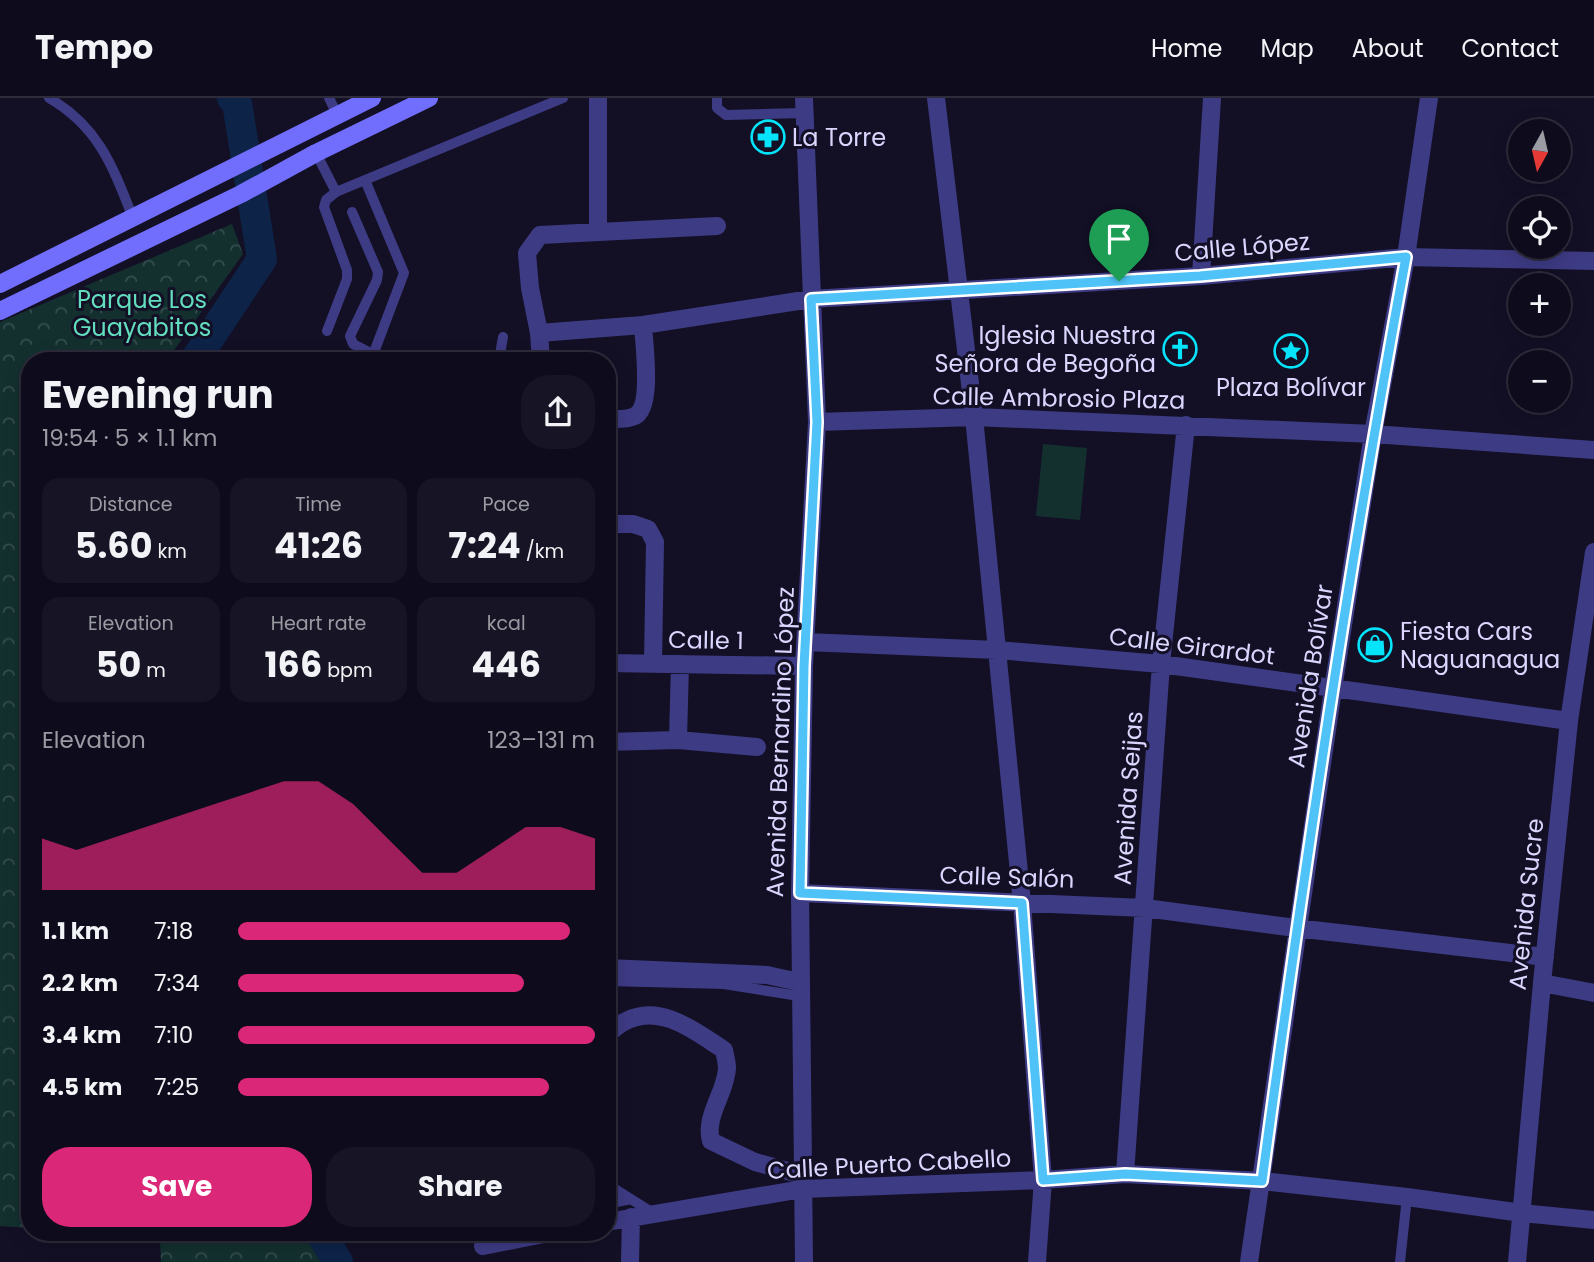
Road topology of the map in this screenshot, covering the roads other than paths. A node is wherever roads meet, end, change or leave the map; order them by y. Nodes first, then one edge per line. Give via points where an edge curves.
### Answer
1 (49, 98) edge
2 (372, 98) edge
3 (429, 98) edge
4 (563, 98) edge
5 (598, 98) edge
6 (716, 98) edge
7 (936, 98) edge
8 (1212, 98) edge
9 (1429, 98) edge
10 (333, 106) edge
11 (804, 106) edge
12 (308, 158) junction
13 (365, 180) junction
14 (336, 192) junction
15 (352, 212) dead end
16 (133, 218) junction
17 (717, 226) dead end
18 (598, 231) junction
19 (1406, 257) junction
20 (1594, 261) edge
21 (1200, 276) junction
22 (0, 284) edge
23 (957, 292) junction
24 (811, 299) junction
25 (0, 311) edge
26 (643, 326) junction
27 (327, 331) dead end
28 (539, 333) junction
29 (503, 337) dead end
30 (368, 352) edge
31 (374, 352) edge
32 (500, 352) edge
33 (540, 352) edge
34 (974, 417) junction
35 (616, 418) edge
36 (817, 422) junction
37 (1186, 425) junction
38 (1374, 434) junction
39 (1594, 450) edge
40 (616, 524) edge
41 (1594, 552) edge
42 (806, 642) junction
43 (997, 650) junction
44 (616, 663) edge
45 (653, 664) junction
46 (680, 664) junction
47 (1161, 664) junction
48 (804, 666) junction
49 (1332, 689) junction
50 (1569, 721) junction
51 (678, 740) junction
52 (616, 742) edge
53 (757, 747) dead end
54 (800, 893) junction
55 (1022, 903) junction
56 (1145, 908) junction
57 (1296, 928) junction
58 (1545, 957) junction
59 (616, 968) edge
60 (616, 981) edge
61 (1542, 983) junction
62 (799, 989) junction
63 (1594, 993) edge
64 (616, 1027) edge
65 (1125, 1174) junction
66 (1043, 1180) junction
67 (1262, 1181) junction
68 (802, 1182) junction
69 (616, 1190) edge
70 (1407, 1197) junction
71 (631, 1199) junction
72 (616, 1202) edge
73 (653, 1213) junction
74 (1522, 1213) junction
75 (631, 1217) junction
76 (616, 1220) edge
77 (1594, 1220) edge
78 (508, 1241) edge
79 (483, 1246) dead end
80 (629, 1262) edge
81 (804, 1262) edge
82 (1037, 1262) edge
83 (1248, 1262) edge
84 (1400, 1262) edge
85 (1517, 1262) edge

1 - 16 lane via 93,134
2 - 10 street
3 - 12 street
4 - 13 lane
5 - 18 street
6 - 11 lane via 717,108 726,115
7 - 23 street
8 - 21 street
9 - 19 street, Avenida Bolívar
10 - 16 street via 290,139
11 - 24 street, Avenida Bernardino López
12 - 14 lane
12 - 25 street
13 - 14 lane
13 - 31 lane via 404,274
14 - 27 lane via 324,206 347,279
15 - 30 lane via 378,272 351,336 353,344
16 - 22 street
17 - 18 street
18 - 28 street via 540,235 527,253
19 - 20 street, Calle López
19 - 21 street, Calle López
19 - 38 street, Avenida Bolívar
21 - 23 street, Calle López
23 - 24 street, Calle López
23 - 34 street
24 - 26 street, Calle López
24 - 36 street, Avenida Bernardino López
26 - 28 street, Calle López
26 - 35 street via 643,410 634,417
28 - 33 street
29 - 32 lane
34 - 36 street, Calle Ambrosio Plaza
34 - 37 street, Calle Ambrosio Plaza
34 - 43 street
36 - 42 street, Avenida Bernardino López
37 - 38 street, Calle Ambrosio Plaza
37 - 47 street, Avenida Seijas
38 - 39 street, Calle Ambrosio Plaza
38 - 49 street, Avenida Bolívar
40 - 45 street via 648,529 655,542
41 - 50 street, Avenida Sucre
42 - 43 street, Calle Girardot
42 - 48 street, Avenida Bernardino López
43 - 47 street, Calle Girardot
43 - 55 street
44 - 45 street, Calle 1
45 - 46 street, Calle 1
46 - 48 street, Calle 1
46 - 51 street
47 - 49 street, Calle Girardot
47 - 56 street, Avenida Seijas
48 - 54 street, Avenida Bernardino López
49 - 50 street, Calle Girardot
49 - 57 street, Avenida Bolívar
50 - 58 street, Avenida Sucre
51 - 52 street
51 - 53 street
54 - 55 street, Calle Salón
54 - 62 street, Avenida Bernardino López
55 - 56 street, Calle Salón
55 - 66 street
56 - 57 street, Calle Salón
56 - 65 street, Avenida Seijas
57 - 58 street, Calle Salón
57 - 67 street, Avenida Bolívar
58 - 61 street, Avenida Sucre
59 - 62 street via 767,975
60 - 62 lane
61 - 63 street
61 - 74 street, Avenida Sucre
62 - 68 street, Avenida Bernardino López
64 - 68 street via 645,1015 668,1017 724,1050 727,1067 708,1130 711,1142
65 - 66 street, Calle Puerto Cabello
65 - 67 street, Calle Puerto Cabello
66 - 68 street, Calle Puerto Cabello
66 - 82 street
67 - 70 street, Calle Puerto Cabello
67 - 83 street, Avenida Bolívar
68 - 73 street, Calle Puerto Cabello
68 - 81 street, Avenida Bernardino López
69 - 71 lane
70 - 74 street, Calle Puerto Cabello
70 - 84 lane
71 - 72 lane
71 - 73 lane
73 - 75 street, Calle Puerto Cabello
74 - 77 street, Calle Puerto Cabello
74 - 85 street, Avenida Sucre
75 - 76 street, Calle Puerto Cabello
75 - 80 street
78 - 79 street

